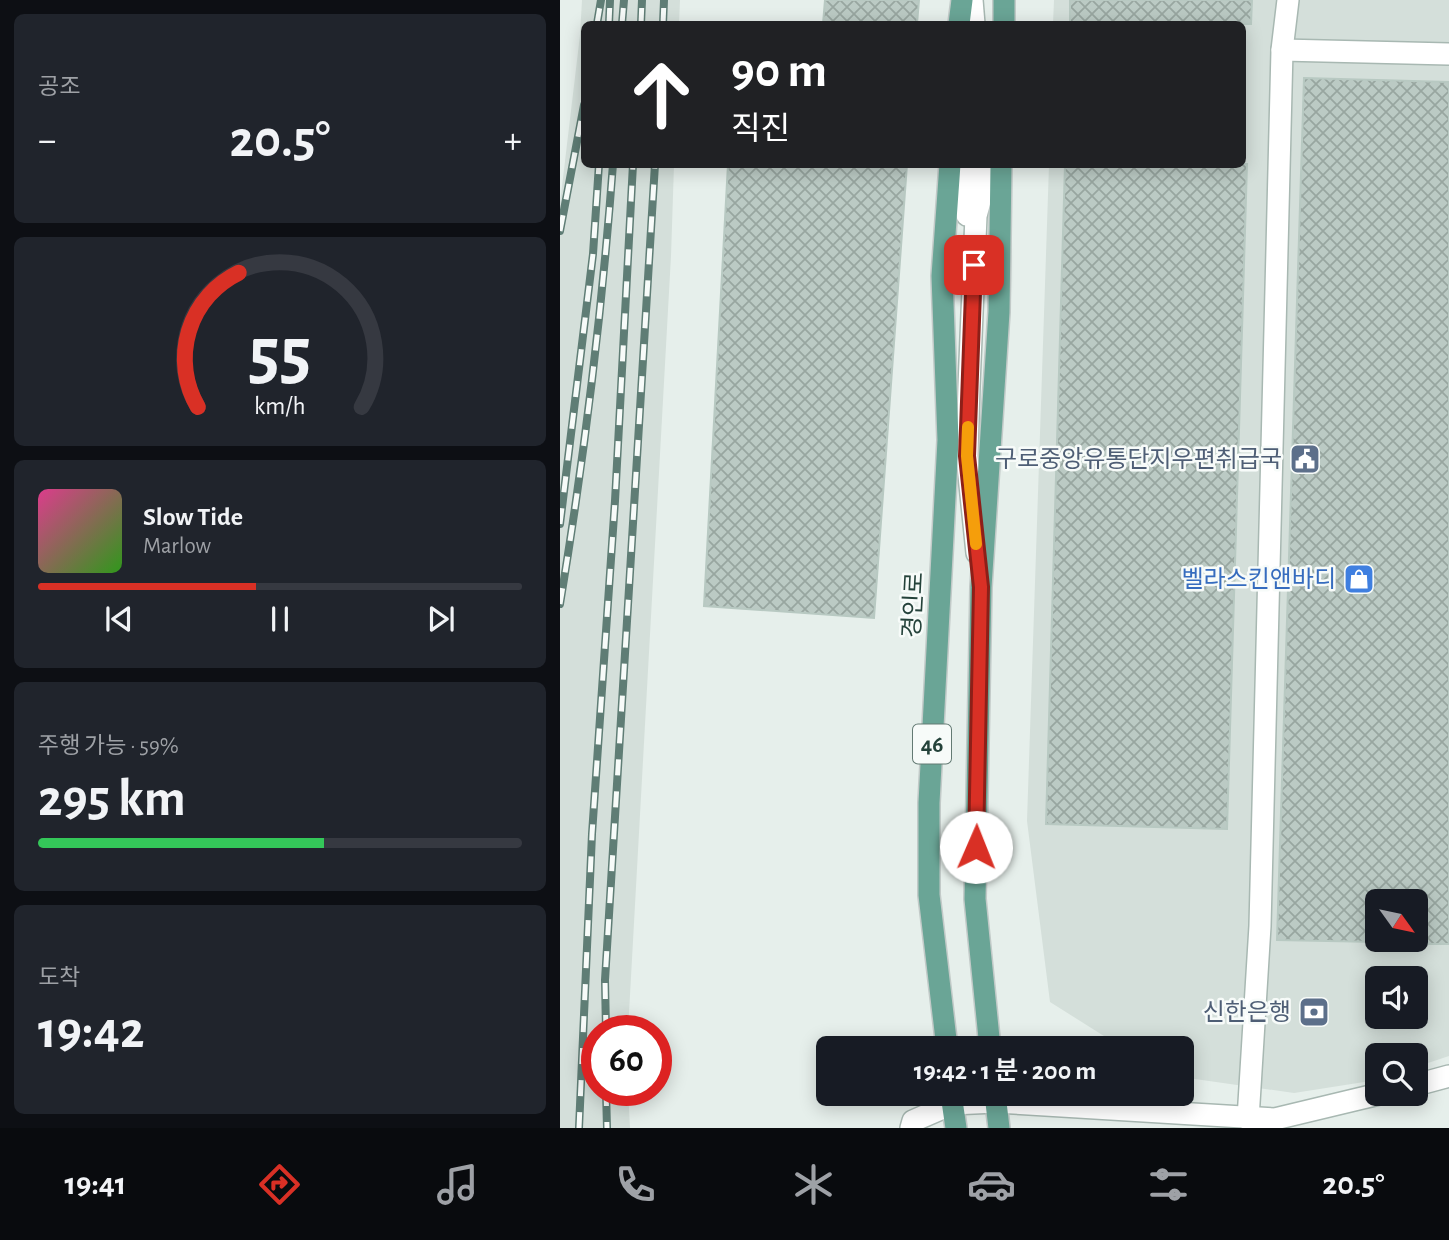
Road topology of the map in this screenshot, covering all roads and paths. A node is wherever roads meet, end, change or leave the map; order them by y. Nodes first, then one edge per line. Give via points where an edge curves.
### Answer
1 (962, 0) edge
2 (972, 0) edge
3 (1004, 0) edge
4 (1288, 0) edge
5 (959, 21) edge
6 (974, 21) edge
7 (1004, 21) edge
8 (1282, 50) junction
9 (1449, 54) edge
10 (950, 168) edge
11 (969, 168) edge
12 (989, 168) edge
13 (1001, 168) edge
14 (948, 440) junction
15 (981, 587) junction
16 (946, 1036) edge
17 (989, 1036) edge
18 (1449, 1076) edge
19 (1428, 1082) edge
20 (1365, 1097) edge
21 (940, 1106) edge
22 (953, 1106) edge
23 (996, 1106) edge
24 (1091, 1106) edge
25 (1248, 1119) junction
26 (911, 1128) edge
27 (956, 1128) edge
28 (999, 1128) edge

1 - 5 main road
2 - 6 street
3 - 7 main road
4 - 8 street
8 - 9 street
8 - 25 street via 1261,926
10 - 14 main road, 경인로 / 46 via 942,276
11 - 14 street
12 - 15 street via 976,216 967,456
13 - 15 main road, 46 via 999,312
14 - 16 main road, 경인로 / 46 via 929,803 929,895
15 - 17 main road, 46 via 975,898
18 - 19 street
20 - 25 street via 1275,1119
21 - 26 street via 913,1121
22 - 27 main road
23 - 28 main road
24 - 25 street

